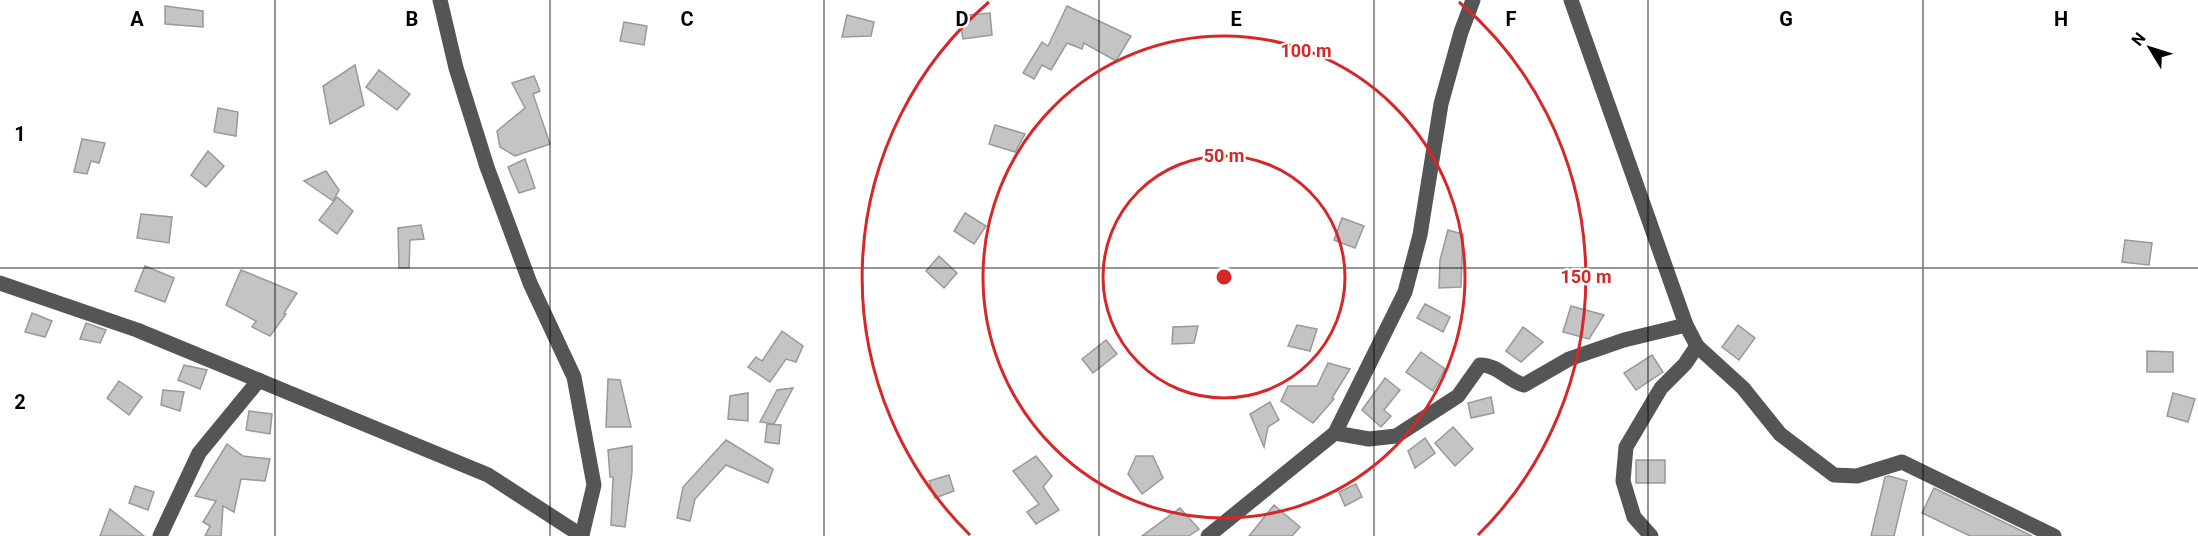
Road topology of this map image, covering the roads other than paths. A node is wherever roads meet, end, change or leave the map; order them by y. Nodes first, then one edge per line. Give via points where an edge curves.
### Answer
1 (441, 0) edge
2 (1473, 0) edge
3 (1571, 0) edge
4 (0, 283) edge
5 (1686, 325) junction
6 (1697, 346) junction
7 (259, 380) junction
8 (1335, 433) junction
9 (160, 536) edge
10 (582, 536) edge
11 (1208, 536) edge
12 (1651, 536) edge
13 (2054, 536) edge

1 - 10 street via 456,69 487,167 530,283 574,377 594,485
2 - 8 street via 1441,104 1420,235 1405,292
3 - 5 street
4 - 7 street via 137,330
5 - 6 street
5 - 8 street via 1569,359 1524,385 1492,365 1480,365 1458,396 1396,436 1370,439
6 - 12 street via 1661,388 1626,447 1623,482 1634,517
6 - 13 street via 1743,388 1780,434 1834,475 1857,476 1902,462
7 - 9 street via 199,453
7 - 10 street via 488,475
8 - 11 street

